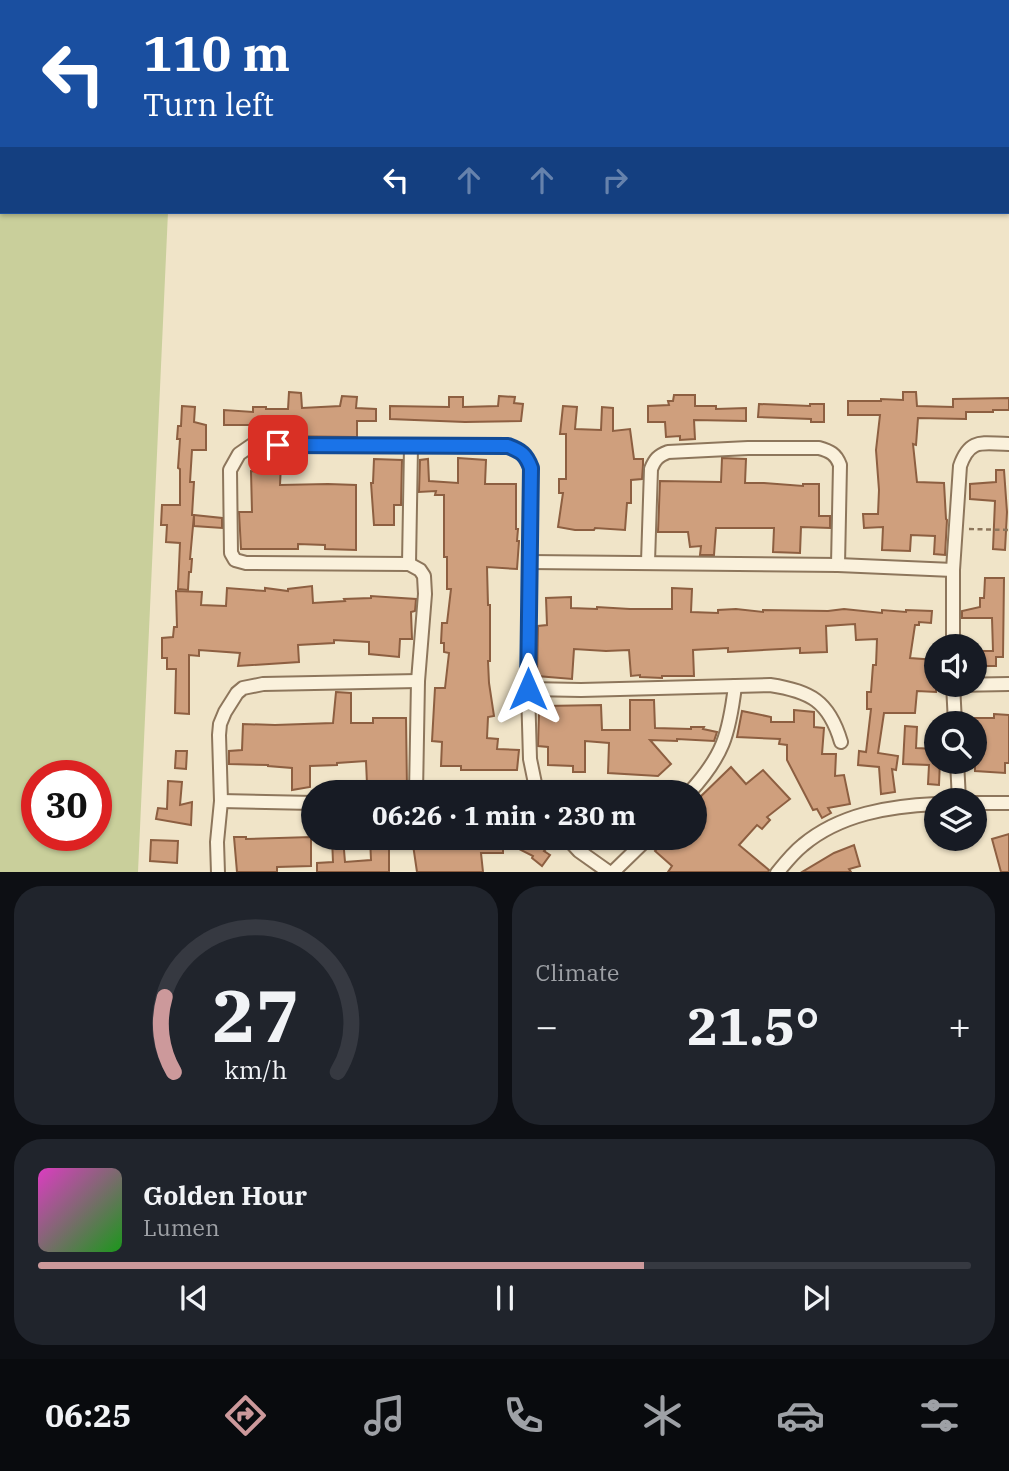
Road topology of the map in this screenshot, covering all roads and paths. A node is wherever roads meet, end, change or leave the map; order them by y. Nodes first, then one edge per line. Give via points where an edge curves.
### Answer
1 (1009, 444) edge
2 (411, 447) junction
3 (955, 529) junction
4 (1009, 530) edge
5 (529, 562) junction
6 (648, 562) junction
7 (409, 564) junction
8 (838, 565) junction
9 (953, 570) junction
10 (953, 634) edge
11 (418, 681) junction
12 (987, 684) edge
13 (1009, 684) edge
14 (735, 686) junction
15 (528, 689) junction
16 (841, 742) dead end
17 (416, 780) edge
18 (534, 780) edge
19 (699, 780) edge
20 (221, 801) junction
21 (301, 803) edge
22 (987, 803) edge
23 (1009, 803) edge
24 (924, 805) edge
25 (579, 850) edge
26 (635, 850) edge
27 (218, 872) edge
28 (610, 872) edge
29 (612, 872) edge
30 (777, 872) edge

1 - 3 street via 976,444 964,454
2 - 5 street via 508,446 527,456 531,468
2 - 7 street
2 - 7 street via 252,445 239,454 230,470 231,553 235,560
3 - 4 path
3 - 9 street
5 - 6 street
5 - 15 street
6 - 8 street
6 - 8 street via 651,469 659,456 748,448 820,448 836,456 840,465
7 - 11 street via 424,576
8 - 9 street
9 - 10 street
11 - 17 street
11 - 20 street via 243,688 220,724
12 - 13 street
14 - 15 street
14 - 16 street via 770,685 811,696 826,710
14 - 19 street via 719,755
15 - 18 street
20 - 21 street
20 - 27 street
22 - 23 street
24 - 30 street via 873,811 827,830 804,844
25 - 28 street
26 - 29 street

